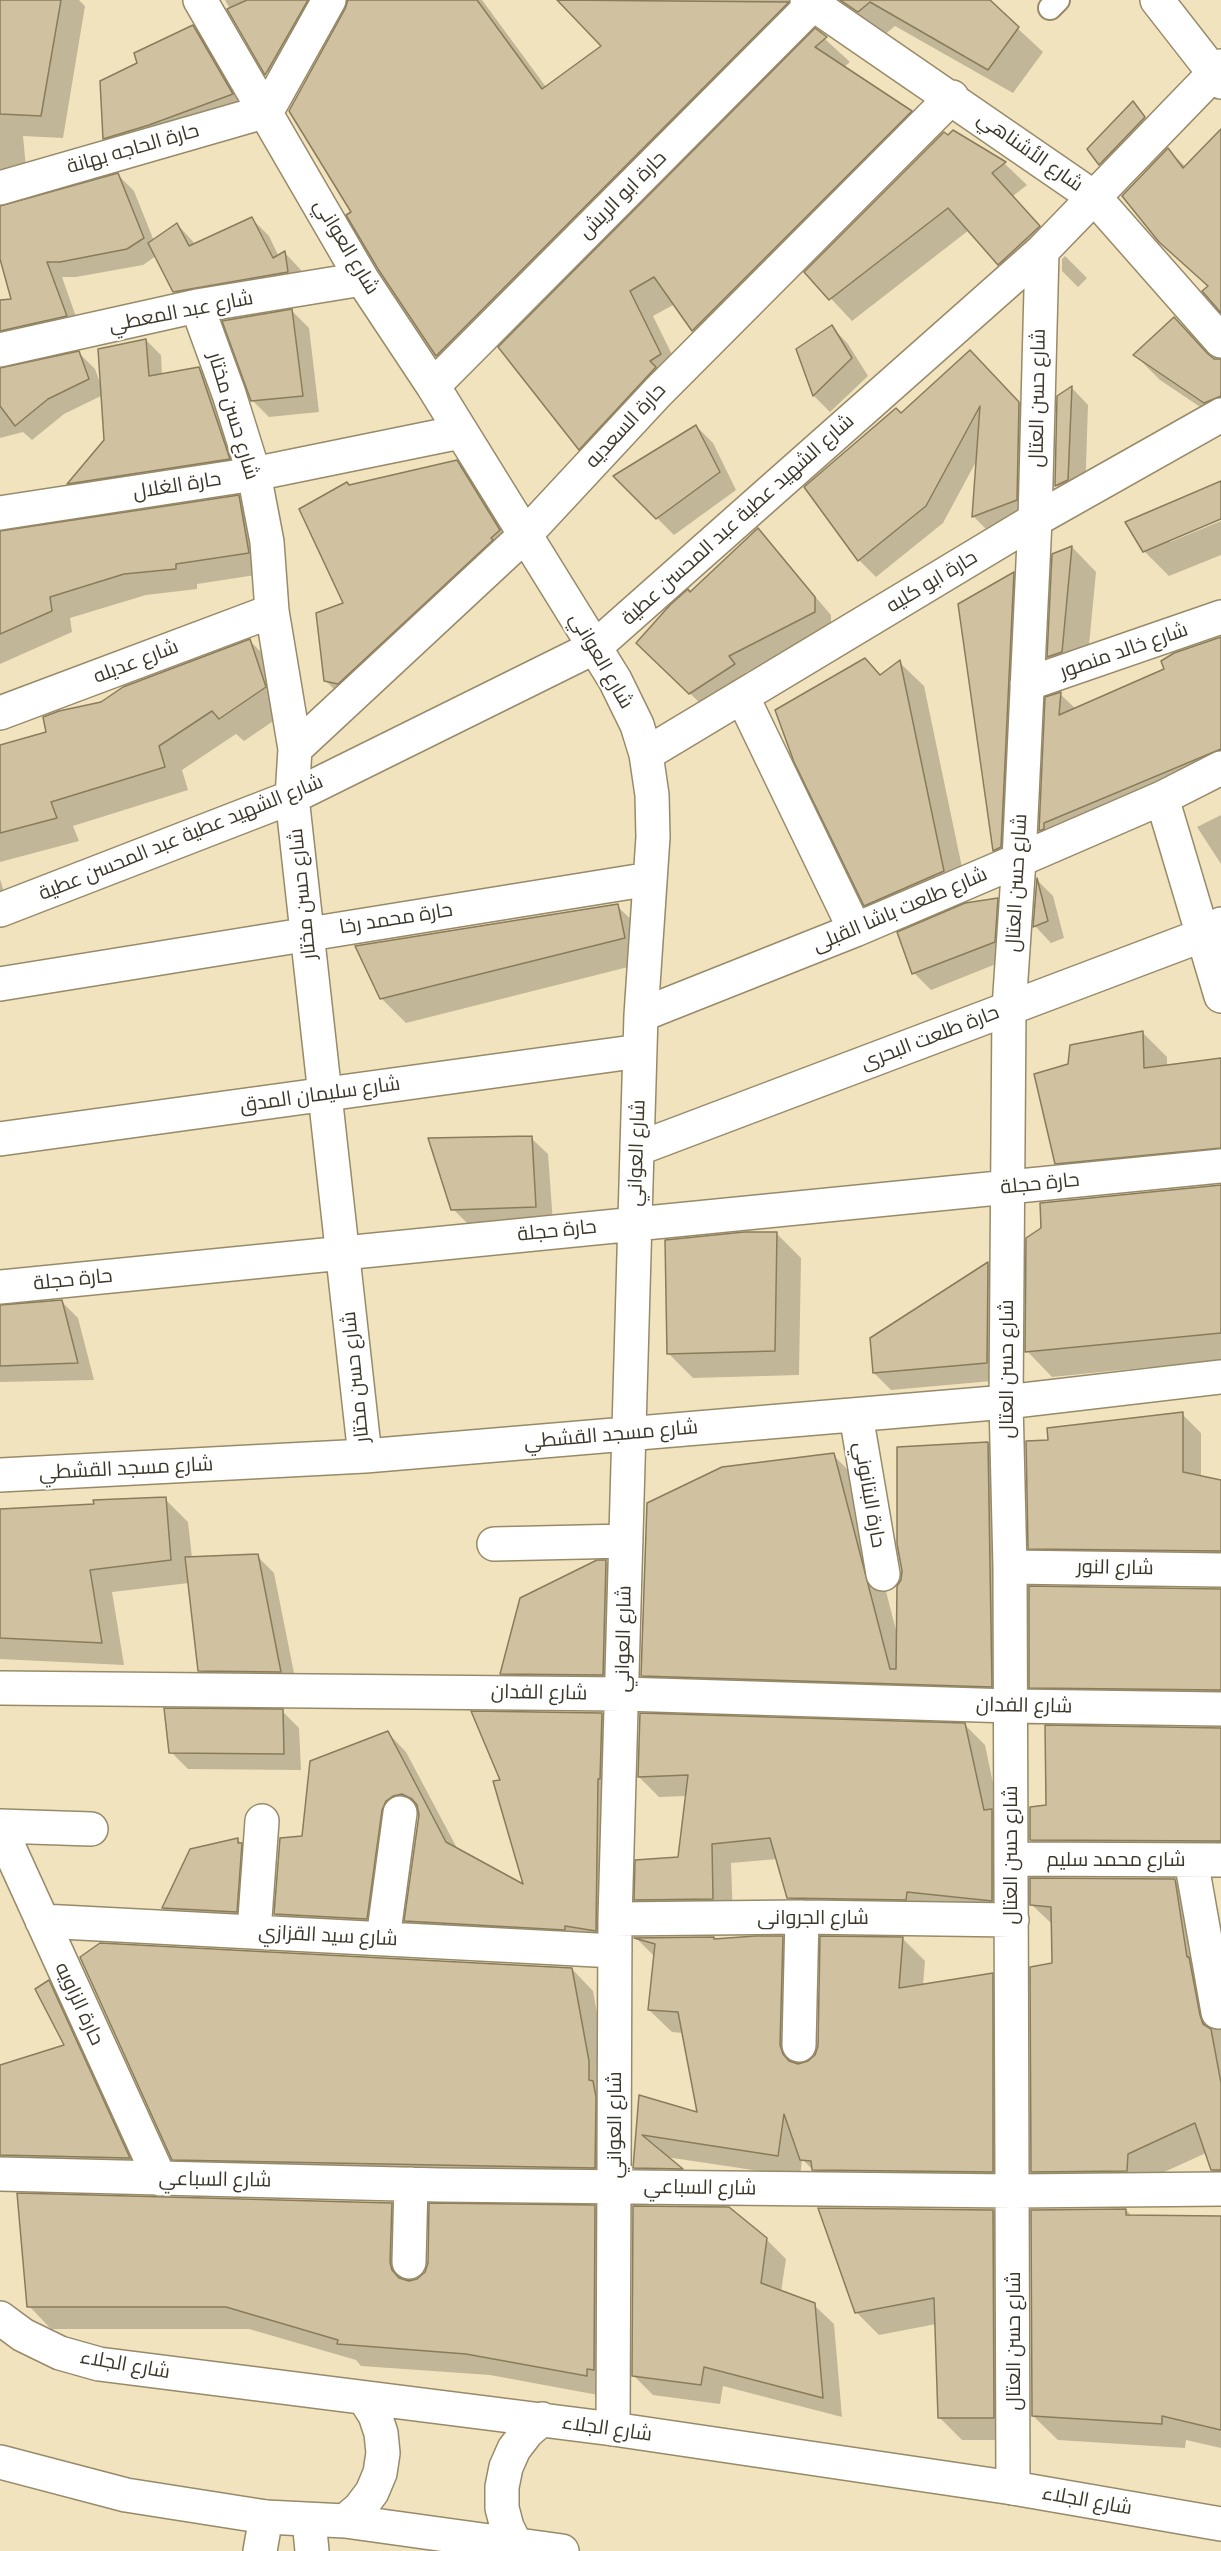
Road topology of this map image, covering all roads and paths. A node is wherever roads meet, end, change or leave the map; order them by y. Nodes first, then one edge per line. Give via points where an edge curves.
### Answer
1 (200, 0) edge
2 (330, 0) edge
3 (1157, 0) edge
4 (810, 2) edge
5 (1219, 74) edge
6 (952, 98) junction
7 (267, 111) junction
8 (0, 188) edge
9 (1095, 198) junction
10 (1042, 250) junction
11 (362, 279) junction
12 (197, 306) junction
13 (1221, 341) edge
14 (0, 350) edge
15 (433, 386) junction
16 (1221, 415) edge
17 (460, 432) junction
18 (254, 474) junction
19 (0, 513) edge
20 (1035, 520) junction
21 (524, 536) junction
22 (272, 611) junction
23 (1221, 617) edge
24 (595, 647) junction
25 (1027, 684) junction
26 (742, 696) junction
27 (0, 713) edge
28 (295, 749) junction
29 (646, 754) junction
30 (1221, 768) edge
31 (292, 797) junction
32 (1162, 798) junction
33 (1019, 860) junction
34 (650, 879) junction
35 (0, 910) edge
36 (855, 930) junction
37 (1212, 930) edge
38 (308, 933) junction
39 (0, 984) edge
40 (1221, 996) edge
41 (1009, 1008) junction
42 (641, 1015) junction
43 (640, 1051) junction
44 (325, 1095) junction
45 (0, 1138) edge
46 (637, 1149) junction
47 (1221, 1166) edge
48 (1008, 1187) junction
49 (634, 1223) junction
50 (342, 1253) junction
51 (0, 1287) edge
52 (1221, 1377) edge
53 (1006, 1402) junction
54 (856, 1415) junction
55 (628, 1434) junction
56 (365, 1456) junction
57 (0, 1475) edge
58 (626, 1541) junction
59 (494, 1544) dead end
60 (1010, 1567) junction
61 (1221, 1570) edge
62 (883, 1574) dead end
63 (0, 1688) edge
64 (623, 1694) junction
65 (1011, 1706) junction
66 (1221, 1709) edge
67 (400, 1813) dead end
68 (262, 1821) dead end
69 (0, 1827) edge
70 (91, 1829) dead end
71 (1011, 1859) junction
72 (1206, 1860) edge
73 (802, 1917) junction
74 (1012, 1920) junction
75 (42, 1921) junction
76 (254, 1932) junction
77 (615, 1935) junction
78 (383, 1939) junction
79 (1218, 2012) dead end
80 (799, 2045) dead end
81 (0, 2174) edge
82 (160, 2179) junction
83 (411, 2184) junction
84 (615, 2187) junction
85 (1221, 2189) edge
86 (1014, 2191) junction
87 (409, 2262) dead end
88 (0, 2318) edge
89 (364, 2398) junction
90 (542, 2419) junction
91 (613, 2429) junction
92 (8, 2471) edge
93 (1013, 2488) junction
94 (266, 2517) junction
95 (345, 2521) junction
96 (1221, 2524) edge
97 (311, 2536) edge
98 (516, 2545) junction
99 (260, 2551) edge
100 (562, 2551) edge

1 - 7 street, شارع العواني
2 - 7 street
3 - 5 street
4 - 6 street, شارع الأشناهي
4 - 15 street, حارة ابو الريش
5 - 9 street, شارع الشهيد عطية عبد المحسن عطية
6 - 9 street, شارع الأشناهي
6 - 21 street, حارة السعديه via 658,392
7 - 8 street, حارة الحاجه بهانة
7 - 11 street, شارع العواني
9 - 10 street, شارع الشهيد عطية عبد المحسن عطية
9 - 13 street, شارع الأشناهي
10 - 20 street, شارع حسن العتال
10 - 24 street, شارع الشهيد عطية عبد المحسن عطية
11 - 12 street, شارع عبد المعطي
11 - 15 street, شارع العواني
12 - 14 street, شارع عبد المعطي
12 - 18 street, شارع حسن مختار
15 - 17 street, شارع العواني
16 - 20 street, حارة ابو كليه
17 - 18 street, حارة الغلال
17 - 21 street, شارع العواني
18 - 19 street, حارة الغلال
18 - 22 street, شارع حسن مختار via 267,542
20 - 25 street, شارع حسن العتال
20 - 26 street, حارة ابو كليه
21 - 24 street, شارع العواني
21 - 28 street, حارة السعديه
22 - 27 street, شارع عديله
22 - 28 street, شارع حسن مختار
23 - 25 street, شارع خالد منصور
24 - 29 street, شارع العواني via 637,725
24 - 31 street, شارع الشهيد عطية عبد المحسن عطية
25 - 33 street, شارع حسن العتال
26 - 29 street, حارة ابو كليه
26 - 36 street
28 - 31 street, شارع حسن مختار
29 - 34 street, شارع العواني via 652,795
30 - 32 street, شارع طلعت باشا القبلى
31 - 35 street, شارع الشهيد عطية عبد المحسن عطية
31 - 38 street, شارع حسن مختار
32 - 33 street, شارع طلعت باشا القبلى
32 - 37 street
33 - 36 street, شارع طلعت باشا القبلى
33 - 41 street, شارع حسن العتال
34 - 38 street, حارة محمد رخا
34 - 42 street, شارع العواني
36 - 42 street, شارع طلعت باشا القبلى
37 - 40 street
37 - 41 street, حارة طلعت البحرى
38 - 39 street, حارة محمد رخا
38 - 44 street, شارع حسن مختار
41 - 46 street, حارة طلعت البحرى
41 - 48 street, شارع حسن العتال
42 - 43 street, شارع العواني
43 - 44 street, شارع سليمان المدق
43 - 46 street, شارع العواني
44 - 45 street, شارع سليمان المدق
44 - 50 street, شارع حسن مختار
46 - 49 street, شارع العواني
47 - 48 street, حارة حجلة
48 - 49 street, حارة حجلة
48 - 53 street, شارع حسن العتال
49 - 50 street, حارة حجلة
49 - 55 street, شارع العواني
50 - 51 street, حارة حجلة
50 - 56 street, شارع حسن مختار
52 - 53 street, شارع مسجد القشطي
53 - 54 street, شارع مسجد القشطي
53 - 60 street, شارع حسن العتال
54 - 55 street, شارع مسجد القشطي
54 - 62 street, حارة البتانوني
55 - 56 street, شارع مسجد القشطي
55 - 58 street, شارع العواني
56 - 57 street, شارع مسجد القشطي
58 - 59 street
58 - 64 street, شارع العواني
60 - 61 street, شارع النور
60 - 65 street, شارع حسن العتال
63 - 64 street, شارع الفدان
64 - 65 street, شارع الفدان
64 - 77 street, شارع العواني
65 - 66 street, شارع الفدان
65 - 71 street, شارع حسن العتال
67 - 78 street
68 - 76 street
69 - 70 street
69 - 75 street, حارة الزاويه
71 - 72 street, شارع محمد سليم
71 - 74 street, شارع حسن العتال
72 - 79 street
73 - 74 street, شارع الجروانى
73 - 77 street, شارع الجروانى
73 - 80 street
74 - 86 street, شارع حسن العتال
75 - 76 street, شارع سيد القزازي
75 - 82 street, حارة الزاويه
76 - 78 street, شارع سيد القزازي
77 - 78 street, شارع سيد القزازي
77 - 84 street, شارع العواني
81 - 82 street, شارع السباعي
82 - 83 street, شارع السباعي
83 - 84 street, شارع السباعي
83 - 87 street
84 - 86 street, شارع السباعي
84 - 91 street, شارع العواني
85 - 86 street, شارع السباعي
86 - 93 street, شارع حسن العتال
88 - 89 street, شارع الجلاء via 23,2335 60,2353 99,2364
89 - 90 street, شارع الجلاء
89 - 95 street via 381,2433 381,2463 372,2492
90 - 91 street, شارع الجلاء
90 - 98 street via 514,2449 506,2467 502,2508
91 - 93 street, شارع الجلاء
92 - 94 street
93 - 96 street, شارع الجلاء
94 - 97 street
94 - 99 street
95 - 97 street
95 - 98 street
98 - 100 street

